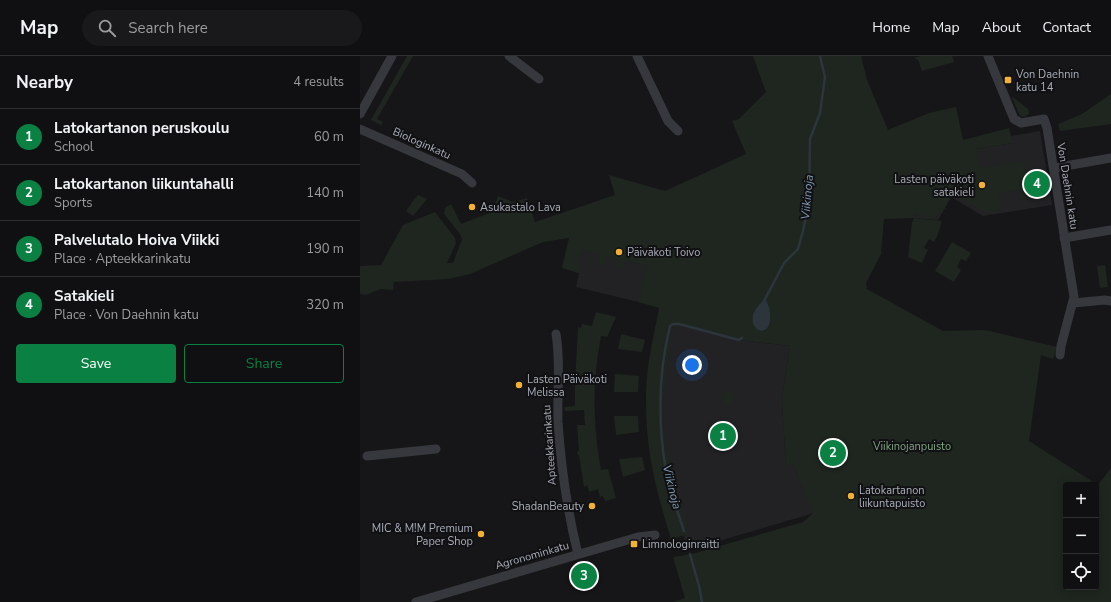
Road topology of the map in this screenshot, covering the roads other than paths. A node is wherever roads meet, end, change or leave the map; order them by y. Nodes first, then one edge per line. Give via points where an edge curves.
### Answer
1 (392, 56) edge
2 (510, 56) edge
3 (637, 56) edge
4 (988, 56) edge
5 (539, 79) dead end
6 (360, 114) edge
7 (360, 129) edge
8 (678, 131) dead end
9 (1111, 158) edge
10 (1054, 168) junction
11 (472, 183) dead end
12 (1111, 230) edge
13 (1064, 238) junction
14 (1111, 301) edge
15 (1073, 303) junction
16 (556, 334) dead end
17 (1060, 355) dead end
18 (436, 449) dead end
19 (367, 456) dead end
20 (655, 535) dead end
21 (578, 554) junction
22 (416, 602) edge

1 - 6 street
2 - 5 street
3 - 8 street via 668,121
4 - 10 street, Von Daehnin katu via 1014,119 1021,123 1044,119
7 - 11 street, Biologinkatu via 462,174
9 - 10 street
10 - 13 street, Von Daehnin katu
12 - 13 street
13 - 15 street, Von Daehnin katu
14 - 15 street
15 - 17 street, Von Daehnin katu
16 - 21 street, Apteekkarinkatu via 560,445 569,514
18 - 19 street
20 - 21 street, Agronominkatu via 638,537
21 - 22 street, Agronominkatu

